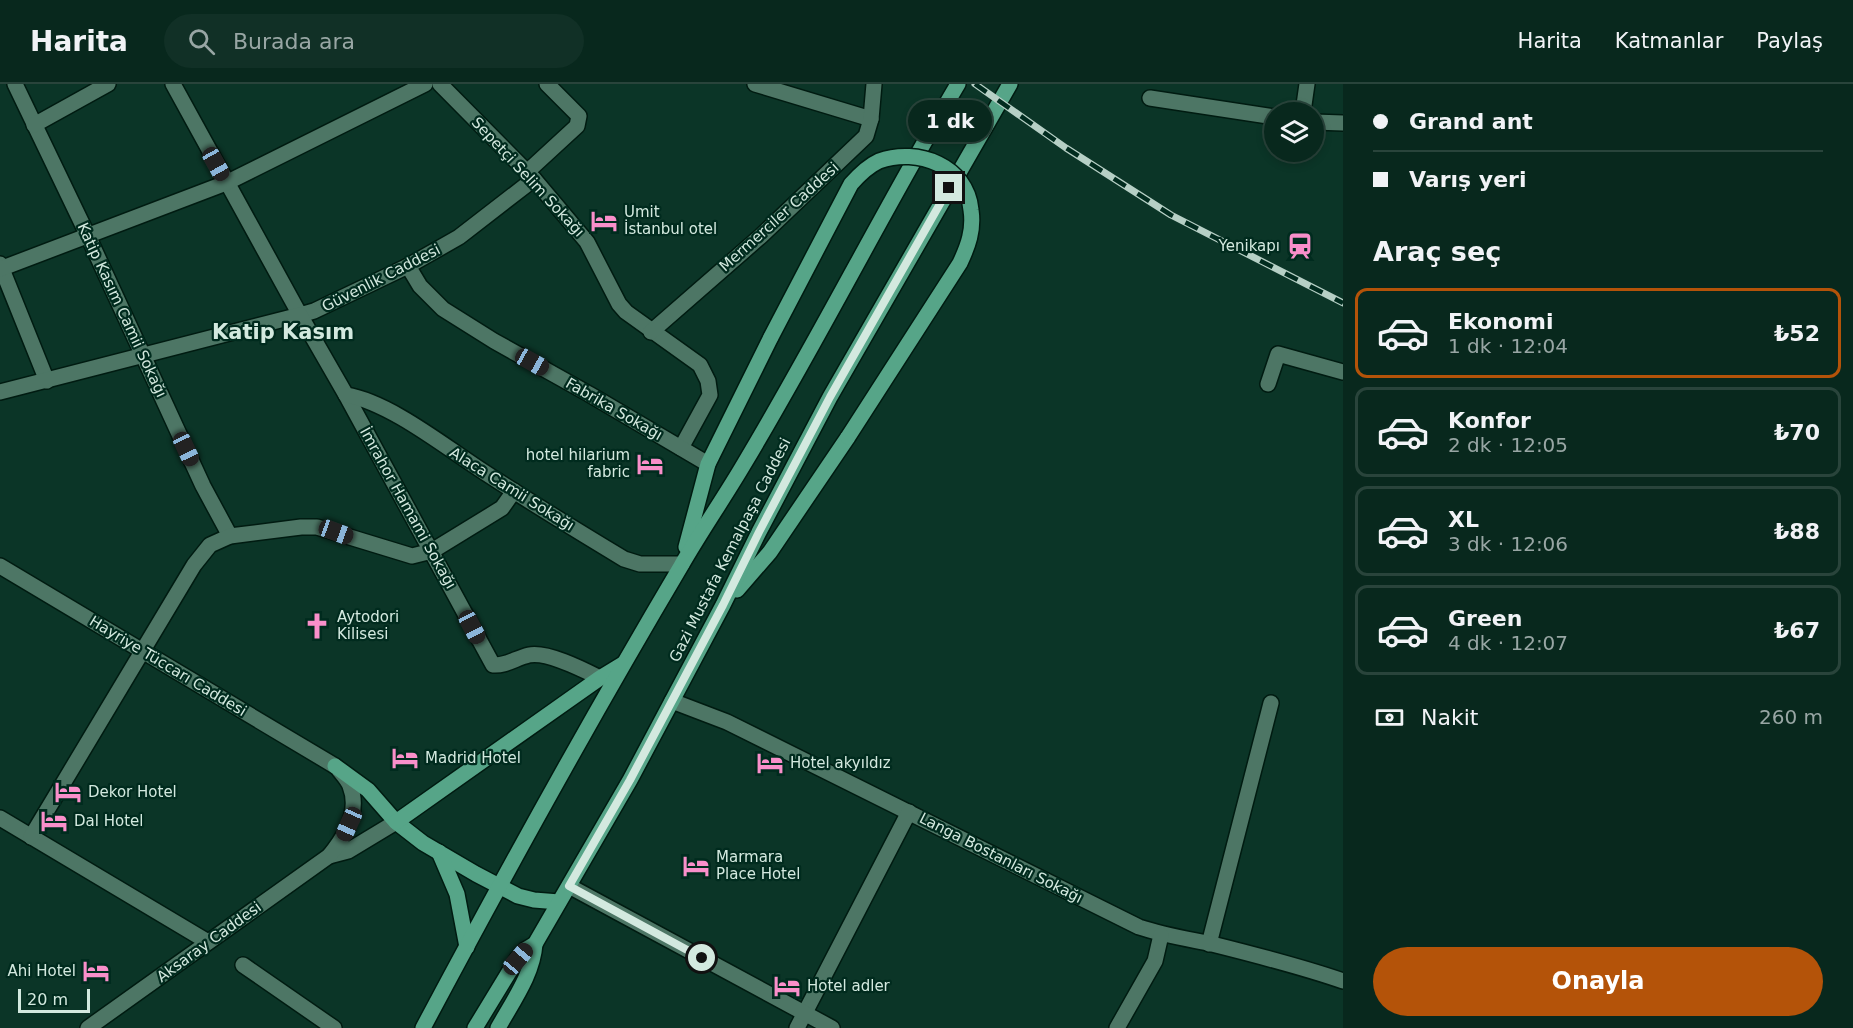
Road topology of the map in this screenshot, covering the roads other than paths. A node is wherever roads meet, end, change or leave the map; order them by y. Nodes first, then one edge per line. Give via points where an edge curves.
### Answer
1 (15, 84) edge
2 (108, 84) edge
3 (426, 84) edge
4 (440, 84) edge
5 (547, 84) edge
6 (755, 84) edge
7 (874, 84) edge
8 (958, 84) edge
9 (1010, 84) edge
10 (1307, 84) edge
11 (179, 86) edge
12 (1150, 99) dead end
13 (1304, 102) edge
14 (1264, 115) edge
15 (871, 119) junction
16 (1324, 122) edge
17 (1343, 123) edge
18 (34, 125) junction
19 (531, 175) junction
20 (226, 183) junction
21 (88, 236) junction
22 (408, 266) junction
23 (1, 267) edge
24 (300, 315) junction
25 (651, 332) junction
26 (142, 355) junction
27 (1343, 372) edge
28 (47, 381) junction
29 (1268, 384) dead end
30 (0, 392) edge
31 (346, 395) junction
32 (681, 448) junction
33 (708, 464) junction
34 (514, 491) junction
35 (230, 536) junction
36 (432, 551) junction
37 (682, 564) junction
38 (0, 566) edge
39 (723, 605) junction
40 (143, 651) junction
41 (625, 662) junction
42 (600, 678) junction
43 (672, 701) junction
44 (1271, 703) dead end
45 (335, 766) junction
46 (909, 812) junction
47 (0, 818) edge
48 (396, 822) junction
49 (31, 837) junction
50 (439, 852) junction
51 (329, 856) junction
52 (500, 886) junction
53 (569, 886) junction
54 (559, 902) junction
55 (1161, 935) junction
56 (208, 942) junction
57 (535, 944) junction
58 (1209, 944) junction
59 (466, 947) junction
60 (243, 965) dead end
61 (1343, 981) edge
62 (801, 1021) edge
63 (88, 1028) edge
64 (334, 1028) edge
65 (423, 1028) edge
66 (475, 1028) edge
67 (498, 1028) edge
68 (832, 1028) edge
69 (1117, 1028) edge

1 - 18 street, Katip Kasım Camii Sokağı
2 - 18 street
3 - 20 street
4 - 19 street, Sepetçi Selim Sokağı
5 - 19 street, Güvenlik Caddesi via 579,116 577,126
6 - 15 street
7 - 15 street, Mermerciler Caddesi
8 - 37 main road, Gazi Mustafa Kemalpaşa Caddesi via 745,463
9 - 39 main road, Gazi Mustafa Kemalpaşa Caddesi via 830,397
10 - 13 street
11 - 20 street, İmrahor Hamami Sokağı
12 - 14 street
15 - 25 street, Mermerciler Caddesi via 866,136 842,160
16 - 17 street
18 - 21 street, Katip Kasım Camii Sokağı
19 - 22 street, Güvenlik Caddesi via 459,237
19 - 25 street, Sepetçi Selim Sokağı via 587,242 619,304
20 - 21 street
20 - 24 street, İmrahor Hamami Sokağı
21 - 23 street
21 - 26 street, Katip Kasım Camii Sokağı
22 - 24 street, Güvenlik Caddesi
22 - 32 street, Fabrika Sokağı via 420,286 443,309
23 - 28 street
24 - 26 street, Güvenlik Caddesi
24 - 31 street, İmrahor Hamami Sokağı
25 - 32 street, Sepetçi Selim Sokağı via 700,365 708,381 710,395
26 - 28 street, Güvenlik Caddesi
26 - 35 street, Katip Kasım Camii Sokağı
27 - 29 street via 1278,354
28 - 30 street, Güvenlik Caddesi
31 - 34 street, Alaca Camii Sokağı via 361,397 391,413
31 - 36 street, İmrahor Hamami Sokağı
32 - 33 street, Fabrika Sokağı
33 - 37 main road
33 - 39 main road, bridge via 851,184 878,162 897,157 933,160 950,170 966,192 971,209 970,242 960,263 817,486 770,552
34 - 36 street via 502,508
34 - 37 street, Alaca Camii Sokağı via 624,559 640,564
35 - 36 street via 317,527 412,556
35 - 40 street via 210,545 194,565
36 - 42 street, İmrahor Hamami Sokağı via 493,665 501,666 532,654 566,662
37 - 41 main road, Gazi Mustafa Kemalpaşa Caddesi
38 - 40 street, Hayriye Tüccarı Caddesi
39 - 43 main road, Gazi Mustafa Kemalpaşa Caddesi
40 - 45 street, Hayriye Tüccarı Caddesi
40 - 49 street
41 - 42 main road
41 - 52 main road, Gazi Mustafa Kemalpaşa Caddesi
42 - 48 main road
43 - 46 street, Langa Bostanları Sokağı via 727,722
43 - 53 main road, Gazi Mustafa Kemalpaşa Caddesi
44 - 58 street
45 - 48 main road via 368,790
45 - 51 street via 350,783 354,799 349,824
46 - 55 street, Langa Bostanları Sokağı
46 - 62 street
47 - 49 street
48 - 50 main road
48 - 51 street via 348,850
49 - 56 street
50 - 52 main road
50 - 59 main road via 457,894
51 - 56 street, Aksaray Caddesi
52 - 54 main road via 518,896
52 - 59 main road, Gazi Mustafa Kemalpaşa Caddesi
53 - 54 main road, Gazi Mustafa Kemalpaşa Caddesi
53 - 62 street
54 - 57 main road, Gazi Mustafa Kemalpaşa Caddesi
55 - 58 street, Langa Bostanları Sokağı
55 - 69 street via 1155,961
56 - 63 street, Aksaray Caddesi
57 - 66 main road, Gazi Mustafa Kemalpaşa Caddesi via 518,959
57 - 67 main road via 529,972
58 - 61 street, Langa Bostanları Sokağı
59 - 65 main road, Gazi Mustafa Kemalpaşa Caddesi
60 - 64 street
62 - 68 street

